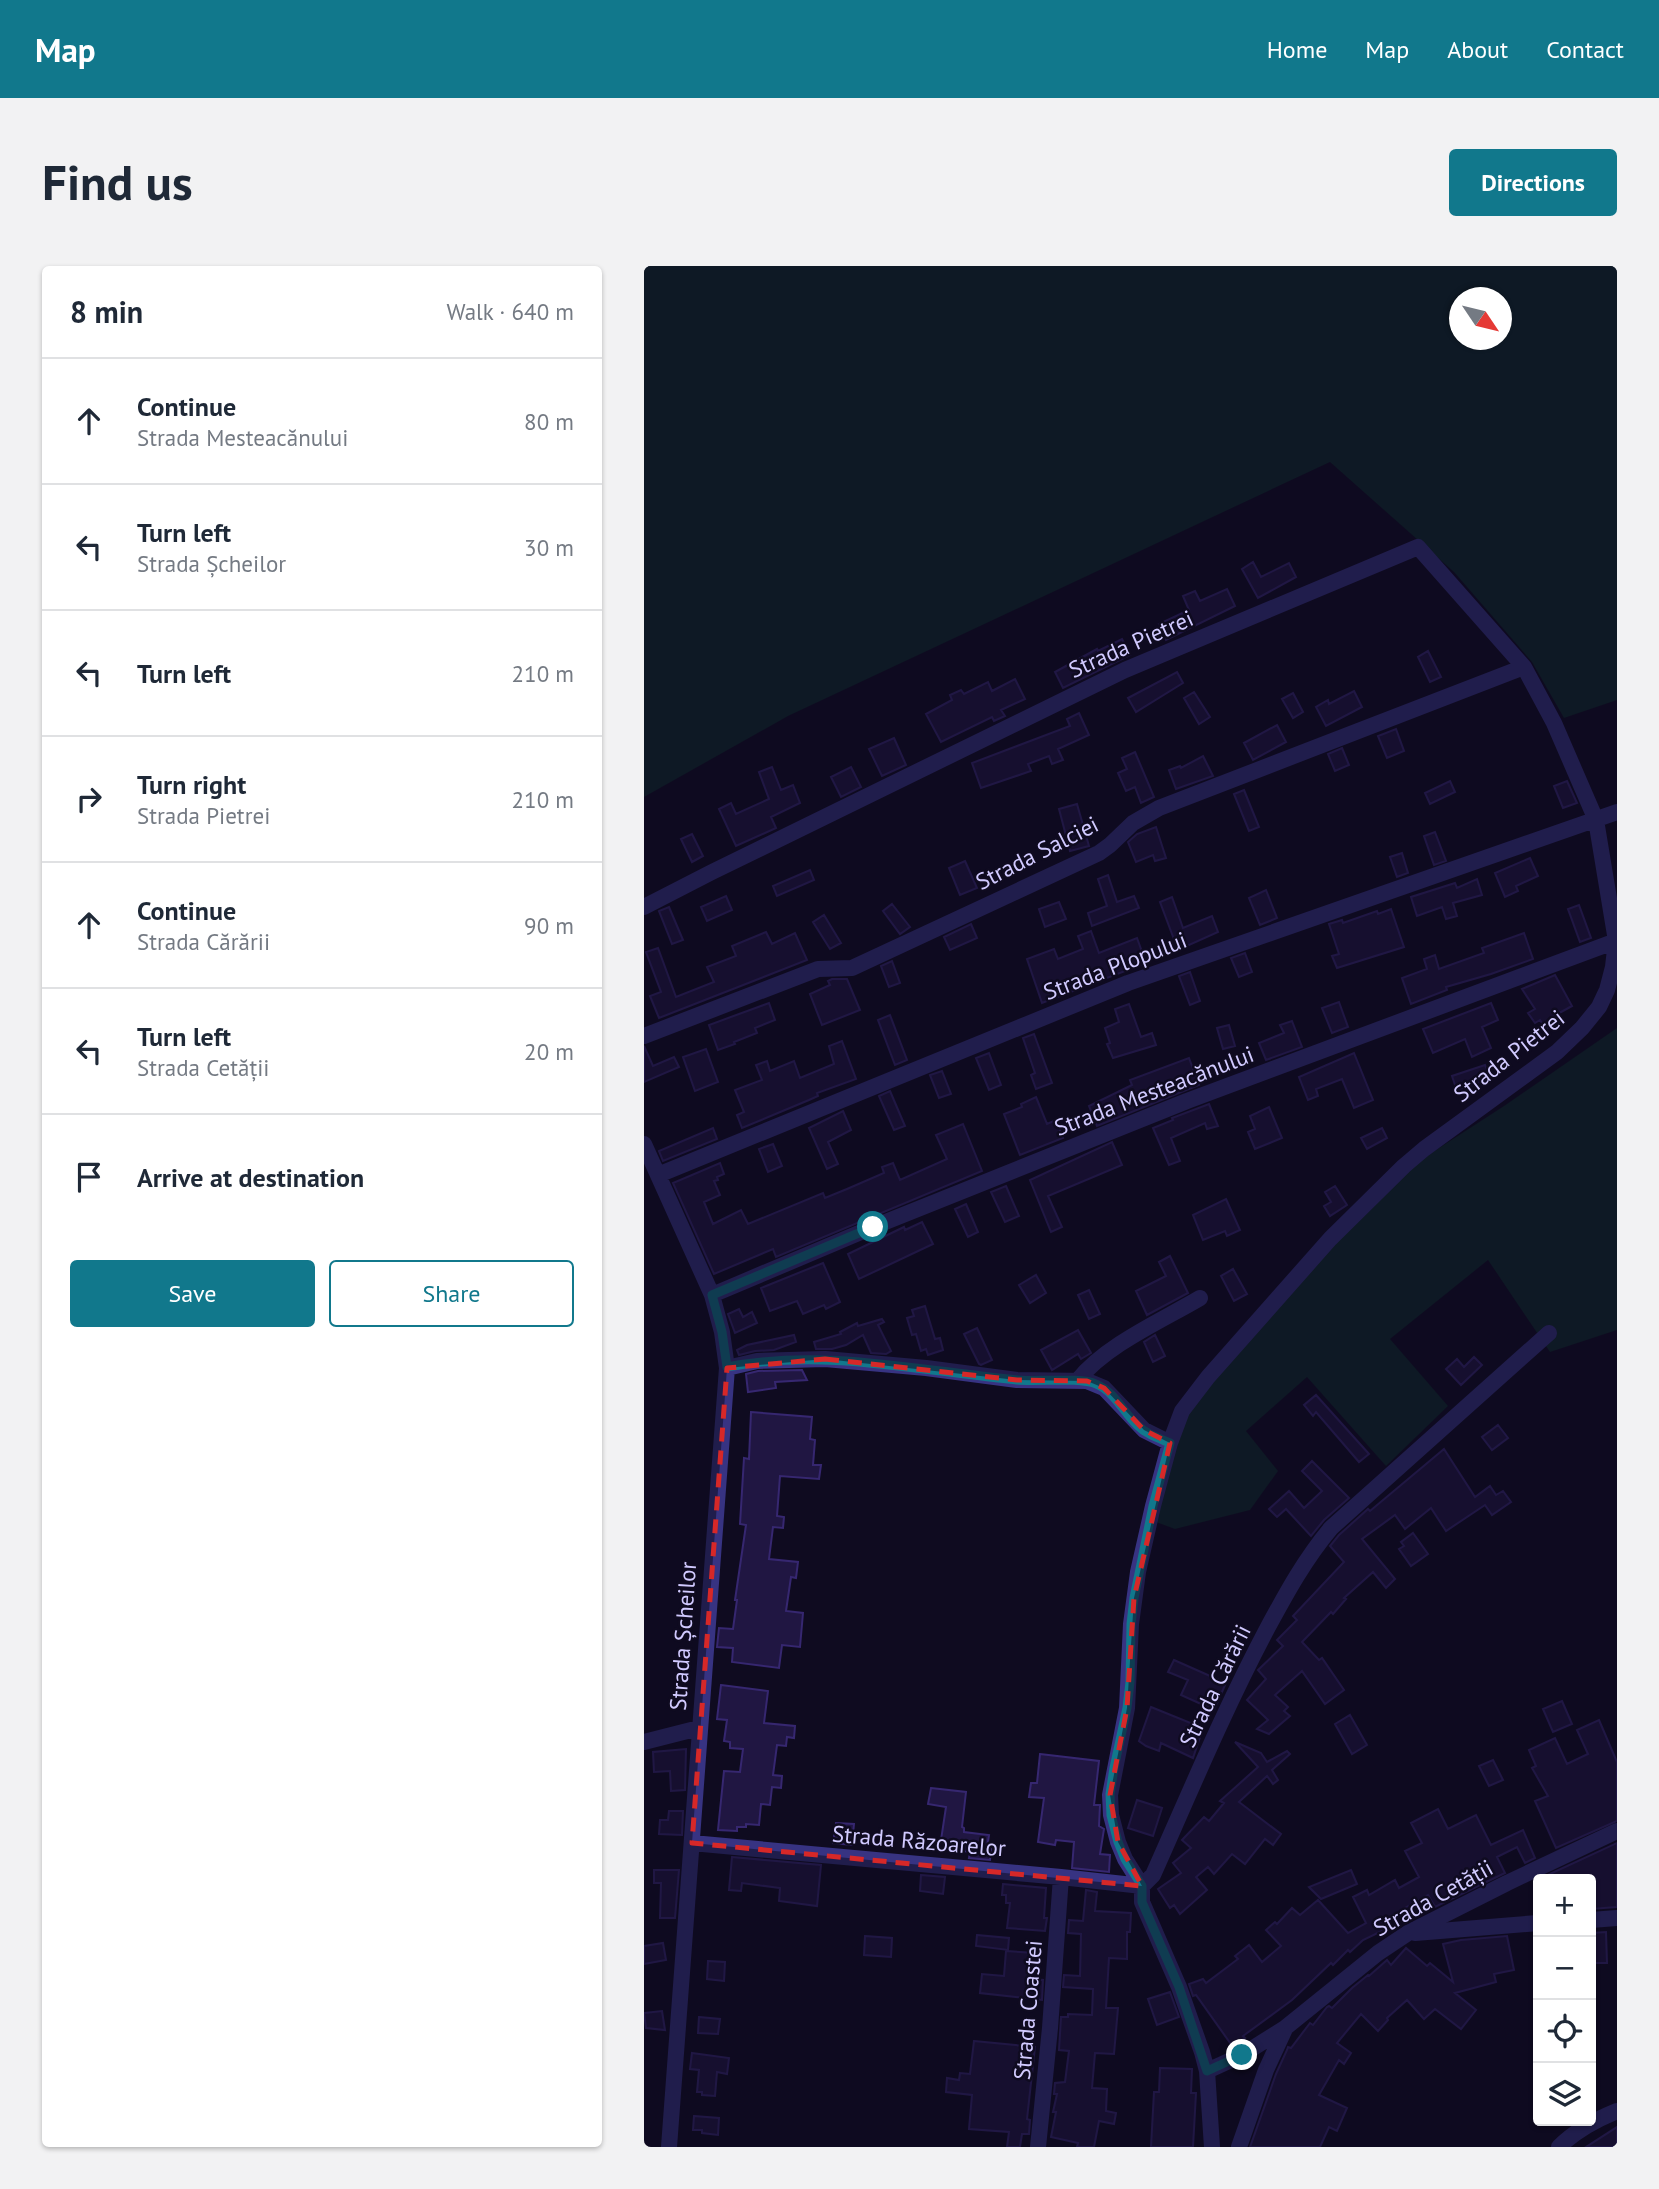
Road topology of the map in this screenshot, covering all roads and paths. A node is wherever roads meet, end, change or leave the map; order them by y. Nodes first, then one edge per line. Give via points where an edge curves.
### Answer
1 (1524, 667) junction
2 (1617, 812) edge
3 (1596, 820) junction
4 (644, 907) edge
5 (1616, 941) edge
6 (644, 1036) edge
7 (644, 1144) edge
8 (658, 1175) junction
9 (712, 1295) junction
10 (1200, 1298) dead end
11 (1549, 1333) dead end
12 (727, 1367) junction
13 (1078, 1380) junction
14 (1170, 1443) junction
15 (699, 1728) junction
16 (644, 1742) edge
17 (1617, 1831) edge
18 (692, 1843) junction
19 (1061, 1877) junction
20 (1142, 1886) junction
21 (1617, 1918) edge
22 (1596, 1920) edge
23 (1533, 1923) edge
24 (1408, 1933) junction
25 (1285, 2028) junction
26 (1207, 2071) junction
27 (1617, 2110) edge
28 (669, 2147) edge
29 (1038, 2147) edge
30 (1212, 2147) edge
31 (1240, 2147) edge
32 (1559, 2147) edge

1 - 3 street, Strada Pietrei
1 - 4 street, Strada Pietrei via 1418,547 1125,670
1 - 6 street, Strada Salciei via 1159,808 1133,822 1099,853 852,968 818,969
2 - 3 street, Strada Plopului
3 - 5 street, Strada Pietrei
3 - 8 street, Strada Plopului via 1128,983
5 - 9 street, Strada Mesteacănului via 1187,1101
5 - 14 street, Strada Pietrei via 1607,990 1583,1028 1424,1149 1329,1239 1191,1398
7 - 8 street, Strada Șcheilor
8 - 9 street, Strada Șcheilor
9 - 12 street, Strada Șcheilor
10 - 13 street via 1107,1353
11 - 20 street, Strada Cărării via 1314,1547 1244,1672 1153,1875
12 - 13 street via 757,1361 825,1359 1017,1380
12 - 15 street, Strada Șcheilor
13 - 14 street via 1104,1388 1136,1424
14 - 20 street, Strada Pietrei via 1134,1598 1127,1708 1110,1794 1118,1842
15 - 16 street
15 - 18 street, Strada Șcheilor
17 - 24 street, Strada Cetății
18 - 19 street, Strada Răzoarelor
18 - 28 street, Strada Șcheilor
19 - 20 street, Strada Răzoarelor
19 - 29 street, Strada Coastei
20 - 26 street via 1142,1902 1179,1987
21 - 22 street
23 - 24 street
24 - 25 street, Strada Cetății
25 - 26 street, Strada Cetății
25 - 31 street, Strada Cetății
26 - 30 street
27 - 32 street via 1589,2123

